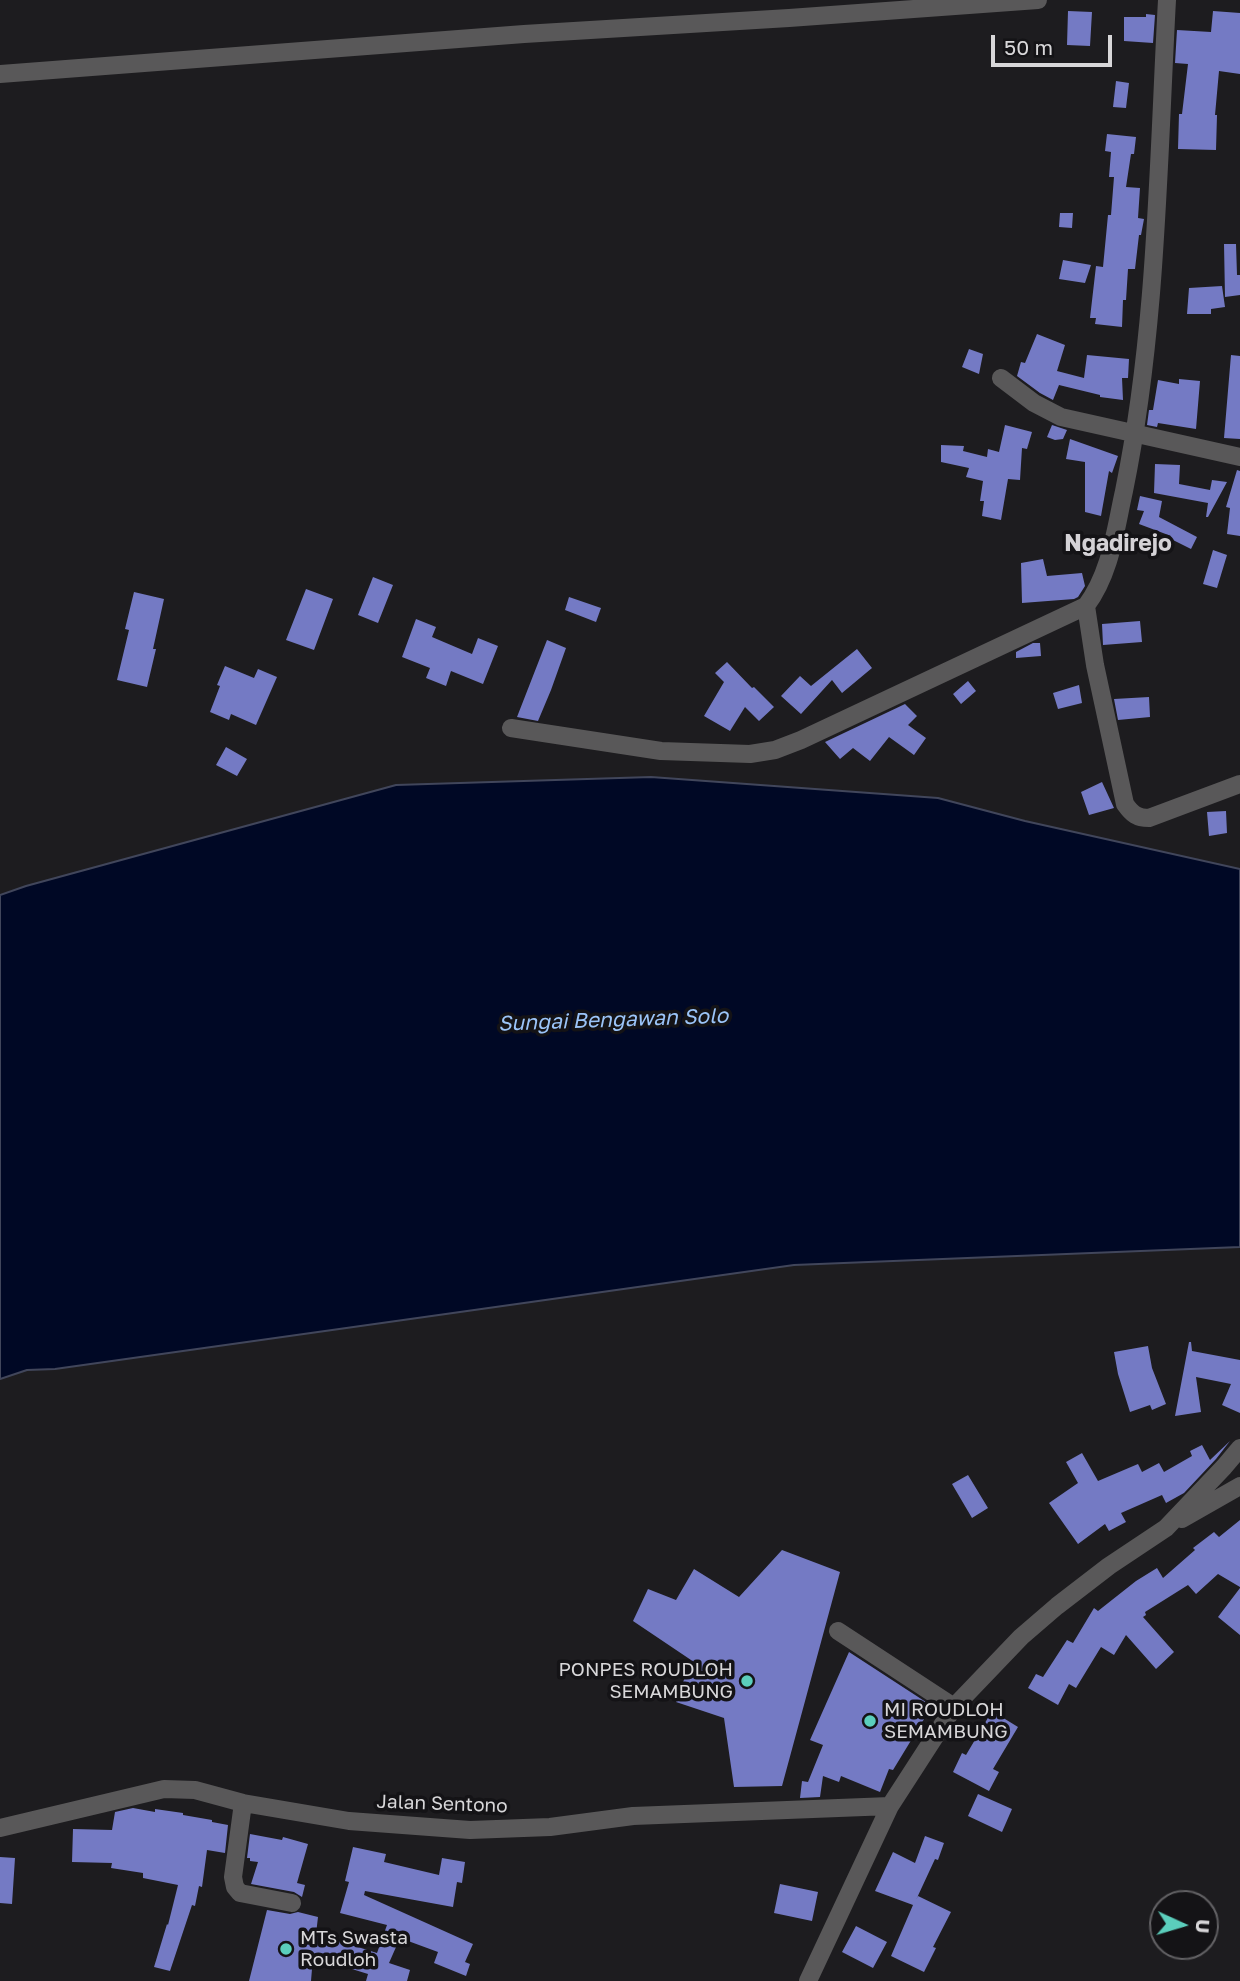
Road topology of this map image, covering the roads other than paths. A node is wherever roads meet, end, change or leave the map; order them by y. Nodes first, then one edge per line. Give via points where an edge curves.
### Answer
1 (1038, 0) edge
2 (1167, 0) edge
3 (0, 74) edge
4 (1001, 378) dead end
5 (1135, 435) junction
6 (1240, 457) edge
7 (1086, 606) junction
8 (511, 728) dead end
9 (1240, 784) edge
10 (1240, 1448) edge
11 (1240, 1486) edge
12 (1166, 1528) junction
13 (838, 1631) dead end
14 (954, 1707) junction
15 (243, 1803) junction
16 (890, 1806) junction
17 (0, 1828) edge
18 (292, 1903) dead end
19 (808, 1981) edge

1 - 3 street
2 - 5 street via 1149,307
4 - 5 street via 1061,417
5 - 6 street
5 - 7 street via 1110,556
7 - 8 street via 775,750 750,754 661,751
7 - 9 street via 1125,804 1131,814 1149,818
10 - 12 street
11 - 12 street
12 - 14 street via 1057,1606
13 - 14 street
14 - 16 street
15 - 16 street, Jalan Sentono via 349,1821 470,1829 550,1827 634,1816
15 - 17 street, Jalan Sentono via 195,1790 164,1789
15 - 18 street via 235,1887 240,1893
16 - 19 street

